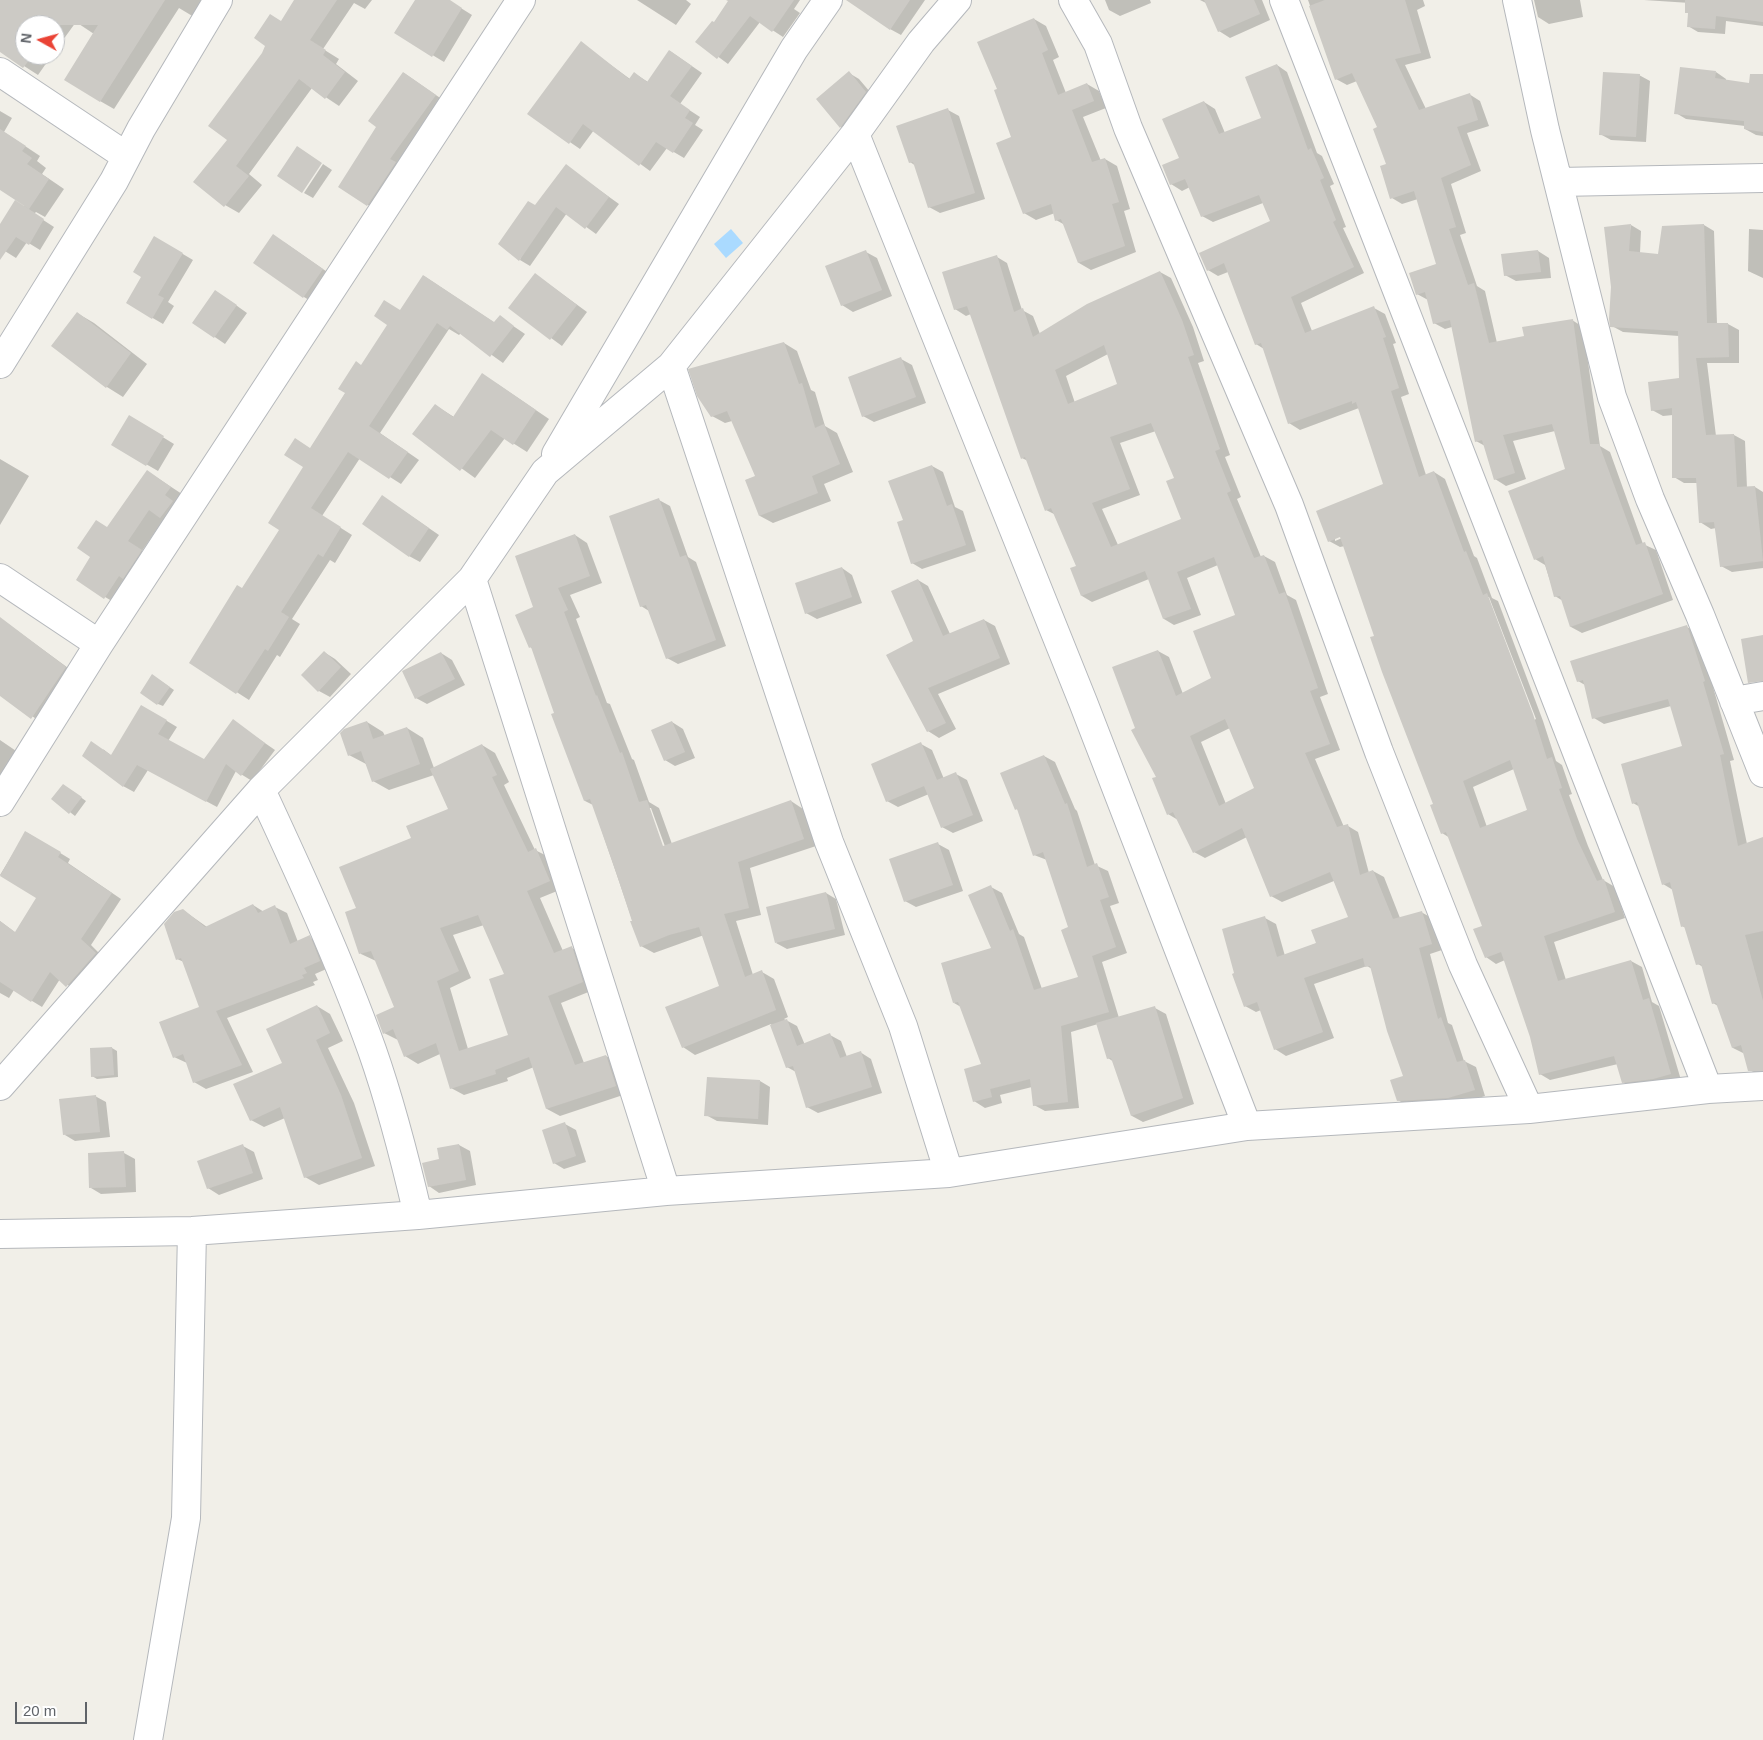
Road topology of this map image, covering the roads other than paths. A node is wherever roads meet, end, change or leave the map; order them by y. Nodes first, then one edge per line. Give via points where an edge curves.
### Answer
1 (218, 0) edge
2 (521, 0) edge
3 (828, 0) edge
4 (957, 0) edge
5 (1073, 0) edge
6 (1284, 0) edge
7 (1517, 0) edge
8 (0, 72) edge
9 (856, 134) junction
10 (126, 156) junction
11 (1763, 178) edge
12 (1559, 182) junction
13 (0, 364) edge
14 (671, 366) junction
15 (545, 472) junction
16 (0, 578) edge
17 (472, 579) junction
18 (99, 644) junction
19 (1763, 696) edge
20 (1734, 701) junction
21 (1763, 774) edge
22 (261, 790) junction
23 (0, 802) edge
24 (0, 1086) edge
25 (1763, 1086) edge
26 (1708, 1090) junction
27 (1529, 1110) junction
28 (1246, 1126) junction
29 (949, 1173) junction
30 (666, 1191) junction
31 (418, 1215) junction
32 (192, 1231) junction
33 (0, 1234) edge
34 (148, 1740) edge

1 - 10 street
2 - 18 street
3 - 15 street via 794,50
4 - 9 street via 921,42
5 - 27 street via 1098,44 1128,128 1289,505 1379,752 1463,965
6 - 26 street
7 - 12 street
8 - 10 street
9 - 14 street
9 - 28 street via 1079,693
10 - 13 street via 114,181
11 - 12 street
12 - 20 street via 1612,397 1650,499
14 - 15 street
14 - 29 street via 829,842 902,1026
15 - 17 street
16 - 18 street
17 - 22 street
17 - 30 street
18 - 23 street
19 - 20 street
20 - 21 street
22 - 24 street
22 - 31 street via 342,970 366,1033 400,1139
25 - 26 street
26 - 27 street
27 - 28 street
28 - 29 street
29 - 30 street
30 - 31 street
31 - 32 street
32 - 33 street
32 - 34 street via 186,1518

